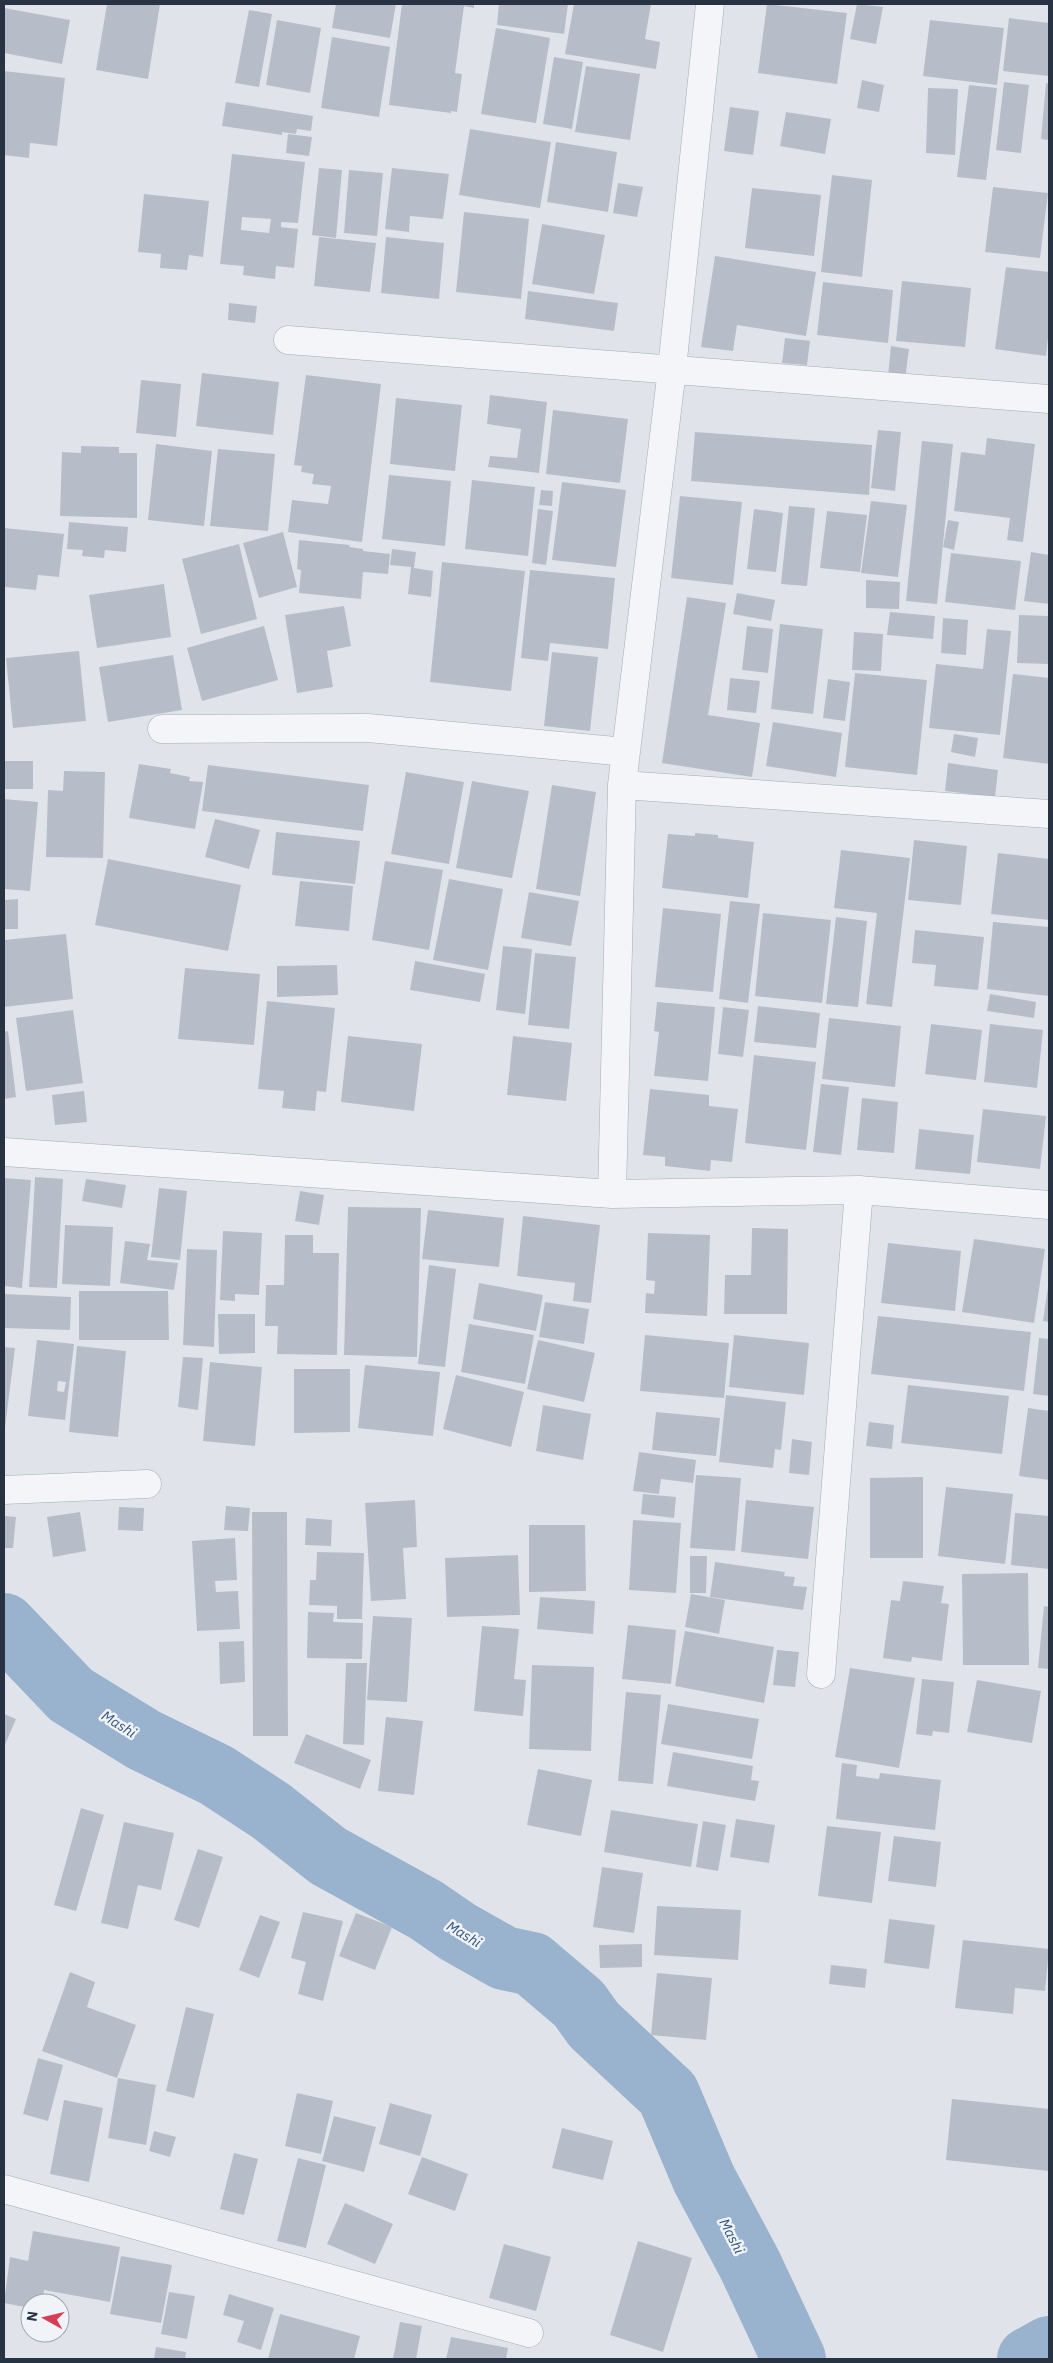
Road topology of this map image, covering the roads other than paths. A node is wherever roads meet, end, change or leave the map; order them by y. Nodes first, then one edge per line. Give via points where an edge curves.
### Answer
1 (710, 4) edge
2 (288, 340) dead end
3 (672, 369) junction
4 (1049, 399) edge
5 (162, 729) dead end
6 (626, 752) junction
7 (622, 785) junction
8 (1049, 814) edge
9 (4, 1152) edge
10 (859, 1190) junction
11 (612, 1194) junction
12 (1049, 1205) edge
13 (147, 1484) dead end
14 (4, 1490) edge
15 (821, 1674) dead end
16 (4, 2189) edge
17 (528, 2333) dead end

1 - 3 street
2 - 3 street
3 - 4 street
3 - 6 street
5 - 6 street via 368,728
6 - 7 street
7 - 8 street
7 - 11 street
9 - 11 street
10 - 11 street
10 - 12 street
10 - 15 street
13 - 14 street
16 - 17 street

